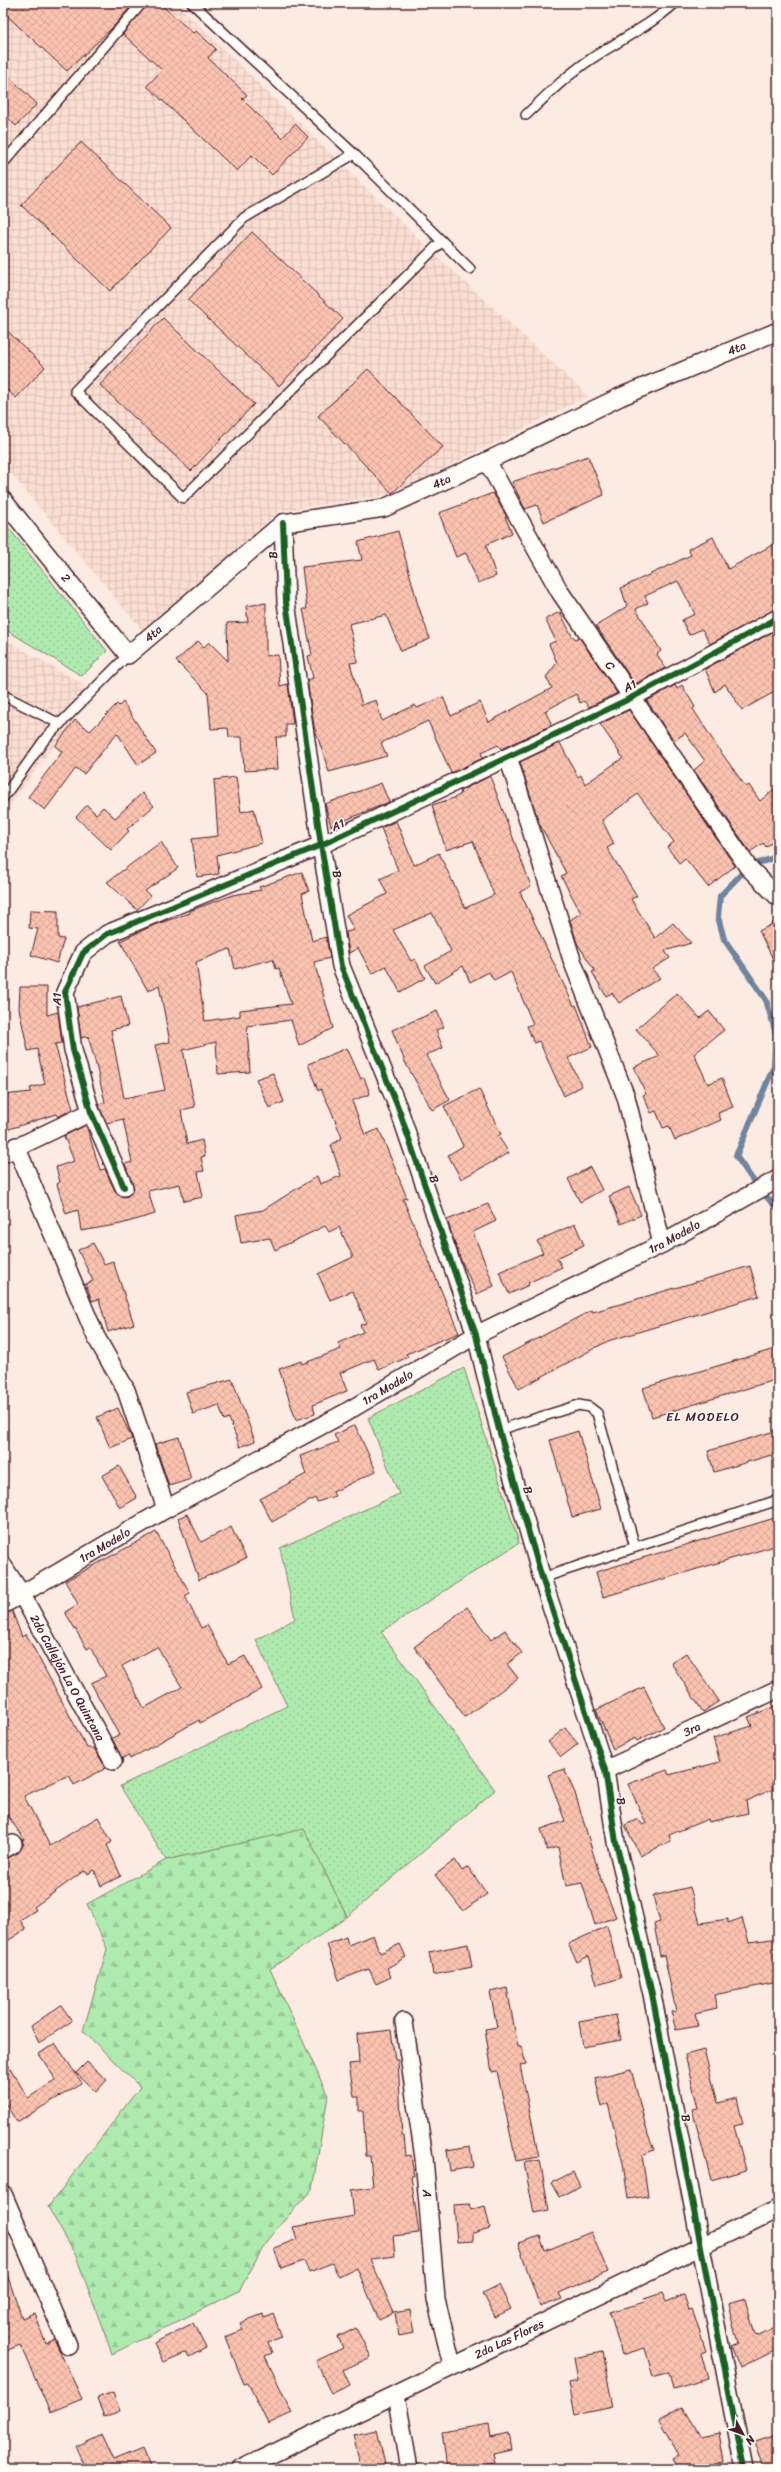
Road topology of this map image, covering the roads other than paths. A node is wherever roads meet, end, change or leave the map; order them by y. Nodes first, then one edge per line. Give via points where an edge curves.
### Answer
1 (142, 3) edge
2 (192, 3) edge
3 (675, 3) edge
4 (526, 115) dead end
5 (354, 154) junction
6 (3, 160) edge
7 (442, 241) junction
8 (470, 269) dead end
9 (778, 331) edge
10 (488, 461) junction
11 (3, 500) edge
12 (284, 523) junction
13 (778, 618) edge
14 (128, 655) junction
15 (3, 695) edge
16 (631, 698) junction
17 (60, 724) junction
18 (508, 757) junction
19 (3, 798) edge
20 (320, 845) junction
21 (778, 897) edge
22 (91, 1112) junction
23 (9, 1150) edge
24 (778, 1179) edge
25 (124, 1187) dead end
26 (662, 1244) junction
27 (476, 1334) junction
28 (499, 1430) junction
29 (778, 1500) edge
30 (166, 1509) junction
31 (635, 1546) junction
32 (3, 1566) edge
33 (542, 1578) junction
34 (22, 1595) junction
35 (3, 1605) edge
36 (778, 1689) edge
37 (113, 1761) dead end
38 (605, 1770) junction
39 (404, 2022) dead end
40 (3, 2194) edge
41 (778, 2209) edge
42 (699, 2247) junction
43 (68, 2345) dead end
44 (452, 2365) junction
45 (396, 2395) junction
46 (241, 2469) edge
47 (409, 2469) edge
48 (744, 2469) edge

1 - 6 lane via 5,161
2 - 5 lane
3 - 4 lane via 639,30 591,59 555,87
5 - 7 lane
5 - 7 lane via 244,218 75,391 183,498
7 - 8 lane
9 - 10 street, 4ta via 620,397
10 - 12 street, 4ta via 384,508
10 - 16 street, C via 560,592
11 - 14 street, 2
12 - 14 street, 4ta
12 - 20 street, B via 286,602
13 - 16 street, A1
14 - 17 lane
15 - 17 lane
16 - 18 street, A1
16 - 21 street, C via 748,867
17 - 19 lane via 45,739
18 - 20 street, A1
18 - 26 street via 573,962 626,1098
20 - 22 street, A1 via 107,934 83,953 65,992 73,1050
20 - 27 street, B via 341,966 399,1110
22 - 23 street
22 - 25 street, A1
23 - 30 street via 96,1337 126,1390
24 - 26 street, 1ra Modelo
26 - 27 street, 1ra Modelo
27 - 28 street, B
27 - 30 street, 1ra Modelo via 343,1414
28 - 31 lane via 579,1405 589,1407 597,1413
28 - 33 street, B
29 - 31 lane
30 - 34 street, 1ra Modelo
31 - 33 lane
32 - 34 street, 2do Callejón La O Quintana
33 - 38 street, B
34 - 35 street, 1ra Modelo
34 - 37 street, 2do Callejón La O Quintana
36 - 38 street, 3ra
38 - 42 street, B via 616,1842 652,1994
39 - 44 street, A via 424,2158 436,2299
40 - 43 street
41 - 42 street, 2da Las Flores
42 - 44 street, 2da Las Flores
42 - 48 street, B
44 - 45 street, 2da Las Flores
45 - 46 street, 2da Las Flores
45 - 47 street

